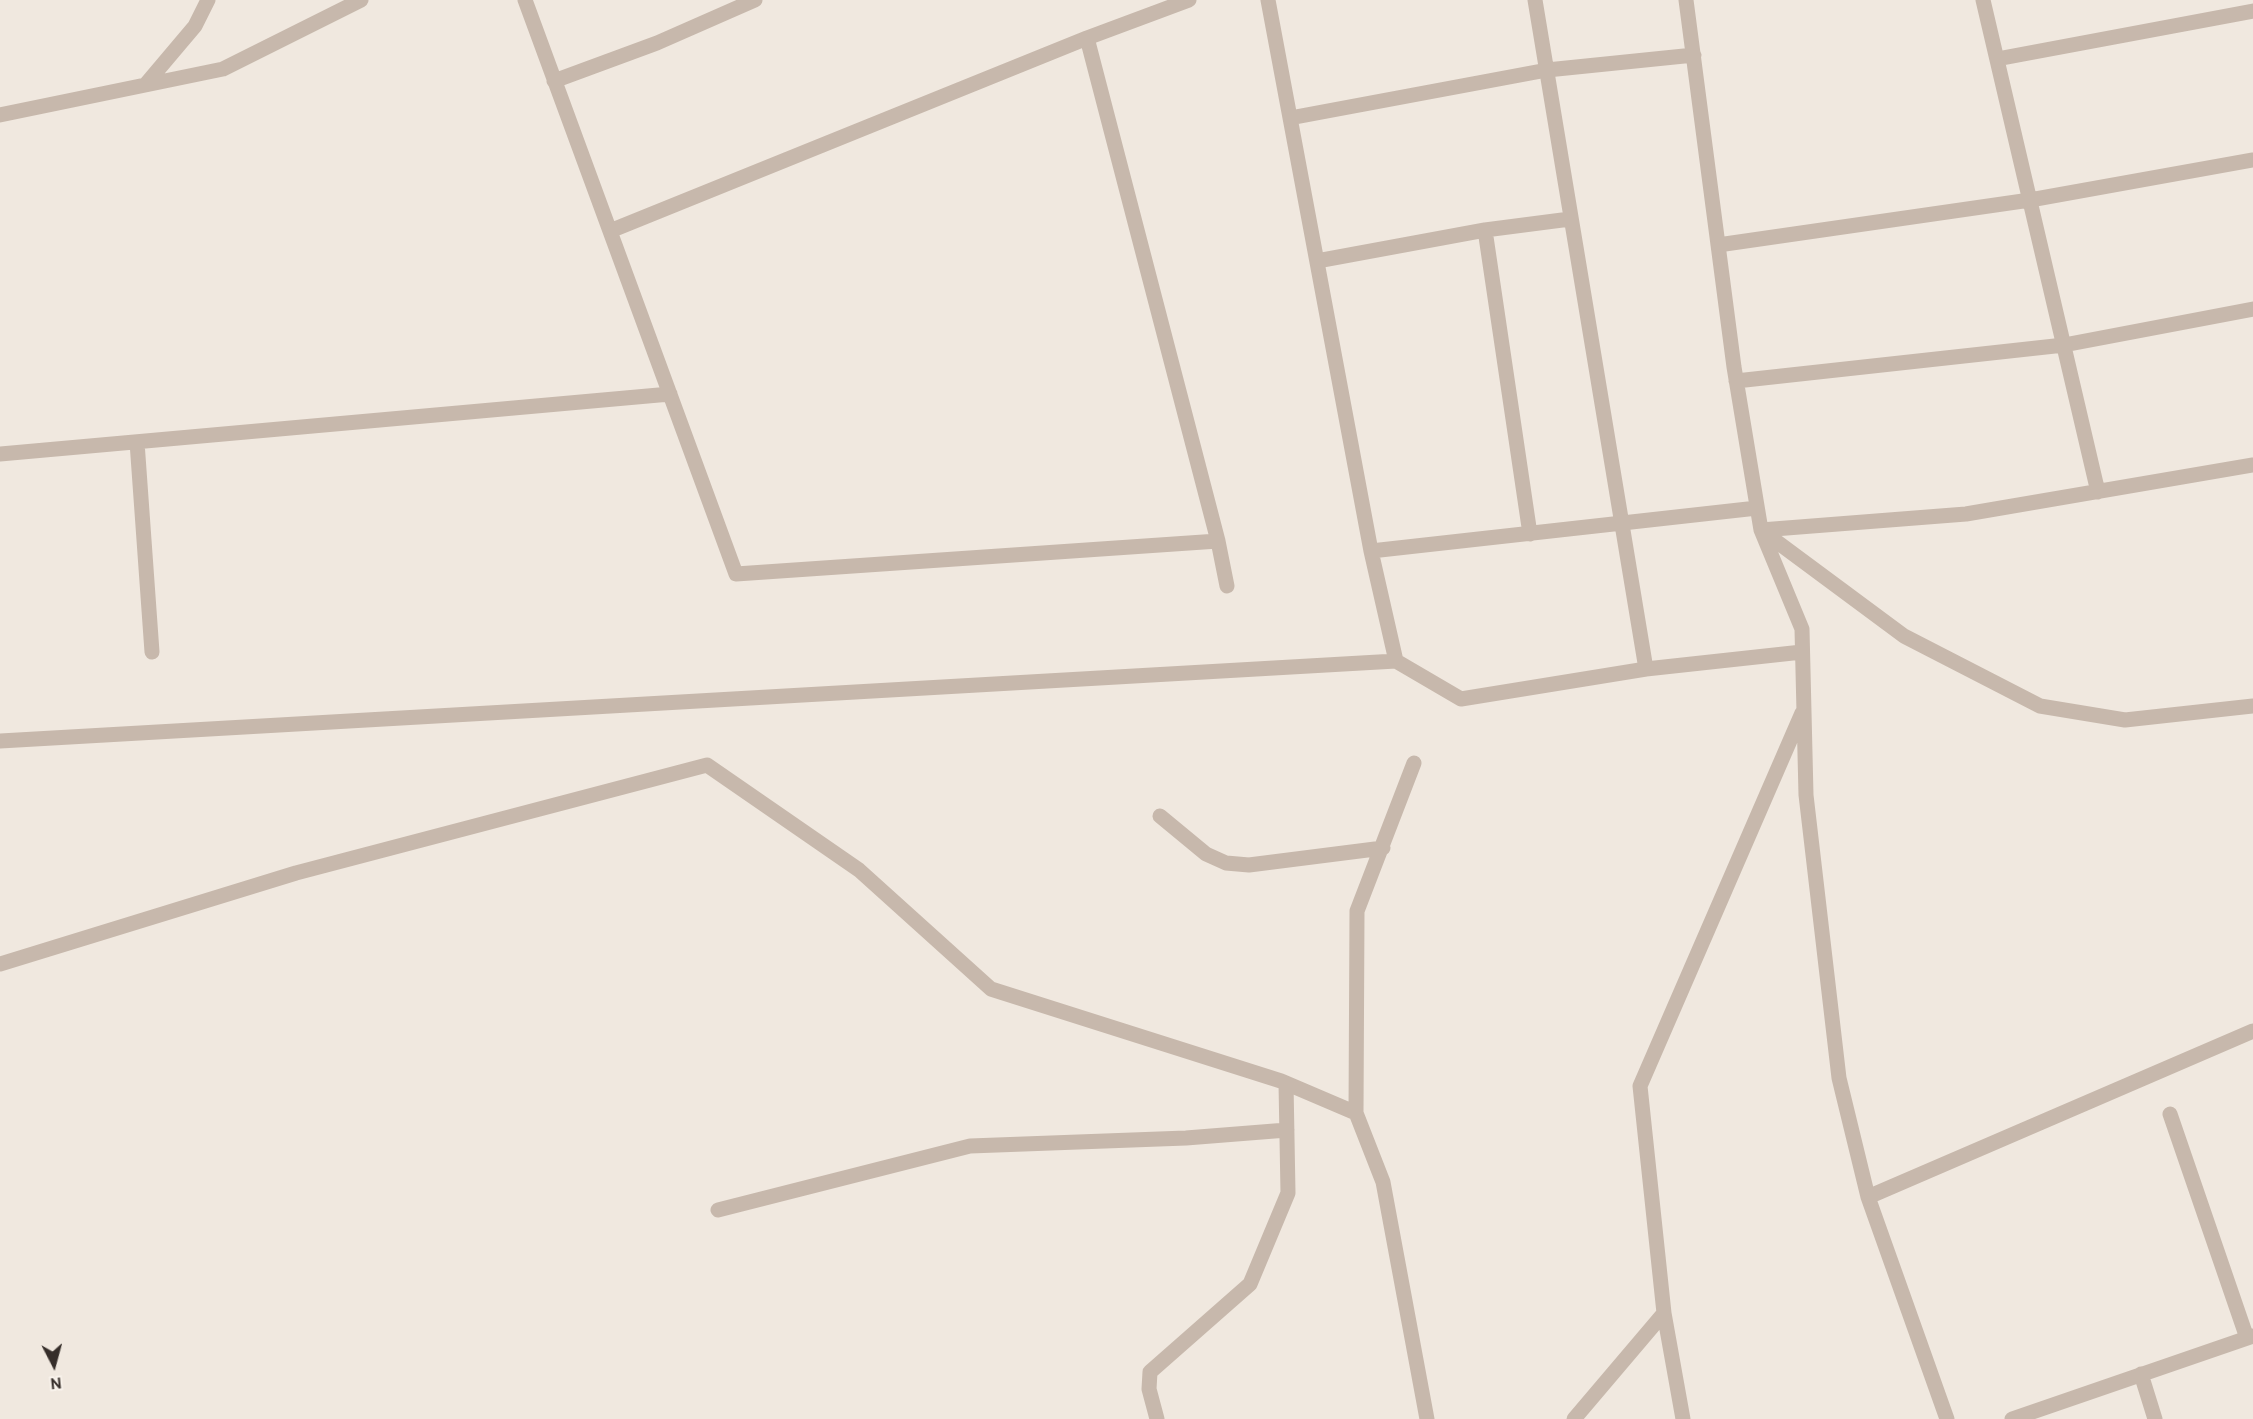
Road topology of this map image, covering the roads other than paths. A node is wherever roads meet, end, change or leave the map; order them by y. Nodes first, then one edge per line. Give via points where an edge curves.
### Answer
1 (208, 0) edge
2 (361, 0) edge
3 (525, 0) edge
4 (755, 0) edge
5 (1189, 0) edge
6 (1268, 0) edge
7 (1535, 0) edge
8 (1686, 0) edge
9 (1983, 0) edge
10 (2253, 11) edge
11 (1086, 38) junction
12 (1694, 55) junction
13 (1997, 59) junction
14 (1546, 70) junction
15 (554, 81) junction
16 (146, 84) junction
17 (0, 115) edge
18 (1290, 118) junction
19 (2253, 160) edge
20 (2030, 200) junction
21 (1570, 219) junction
22 (1485, 230) junction
23 (610, 231) junction
24 (1718, 244) junction
25 (1317, 261) junction
26 (2253, 309) edge
27 (2064, 345) junction
28 (1736, 381) junction
29 (670, 394) junction
30 (137, 442) junction
31 (0, 454) edge
32 (2253, 465) edge
33 (2098, 492) junction
34 (1758, 508) junction
35 (1621, 523) junction
36 (1761, 530) junction
37 (1530, 534) junction
38 (1218, 541) junction
39 (1371, 551) junction
40 (1227, 586) dead end
41 (152, 652) dead end
42 (1802, 652) junction
43 (1396, 661) junction
44 (1646, 669) junction
45 (2253, 706) edge
46 (1804, 709) junction
47 (0, 741) edge
48 (1414, 763) dead end
49 (1160, 816) dead end
50 (1383, 848) junction
51 (0, 964) edge
52 (2253, 1031) edge
53 (1286, 1083) junction
54 (1356, 1113) junction
55 (2170, 1114) dead end
56 (1287, 1130) junction
57 (1868, 1197) junction
58 (718, 1210) dead end
59 (1664, 1313) junction
60 (2250, 1337) edge
61 (2141, 1374) junction
62 (1157, 1419) edge
63 (1427, 1419) edge
64 (1574, 1419) edge
65 (1683, 1419) edge
66 (1947, 1419) edge
67 (2012, 1419) edge
68 (2155, 1419) edge

1 - 16 street via 195,26
2 - 16 street via 223,69
3 - 15 street
4 - 15 street via 657,43
5 - 11 street
6 - 18 street
7 - 14 street
8 - 12 street
9 - 13 street
10 - 13 street
11 - 23 street
11 - 38 street
12 - 14 street
12 - 24 street
13 - 20 street
14 - 18 street
14 - 21 street
15 - 23 street
16 - 17 street
18 - 25 street
19 - 20 street
20 - 24 street
20 - 27 street
21 - 22 street
21 - 35 street
22 - 25 street
22 - 37 street
23 - 29 street
24 - 28 street
25 - 39 street
26 - 27 street
27 - 28 street
27 - 33 street
28 - 34 street
29 - 30 street
29 - 38 street via 736,574
30 - 31 street
30 - 41 street
32 - 33 street
33 - 36 street via 1966,514
34 - 35 street
34 - 36 street
35 - 37 street
35 - 44 street
36 - 42 street via 1802,629
36 - 45 street via 1904,636 2040,706 2126,720
37 - 39 street
38 - 40 street
39 - 43 street
42 - 44 street
42 - 46 street
43 - 44 street via 1461,699
43 - 47 street
46 - 57 street via 1806,795 1839,1078
46 - 59 street via 1640,1086
48 - 50 street
49 - 50 street via 1206,854 1226,863 1249,865
50 - 54 street via 1357,911
51 - 53 street via 296,873 707,765 859,870 991,989
52 - 57 street
53 - 54 street
53 - 56 street
54 - 63 street via 1383,1182
55 - 60 street
56 - 58 street via 970,1146
56 - 62 street via 1288,1193 1250,1284 1150,1372 1149,1389
57 - 66 street
59 - 64 street
59 - 65 street
60 - 61 street
61 - 67 street
61 - 68 street

